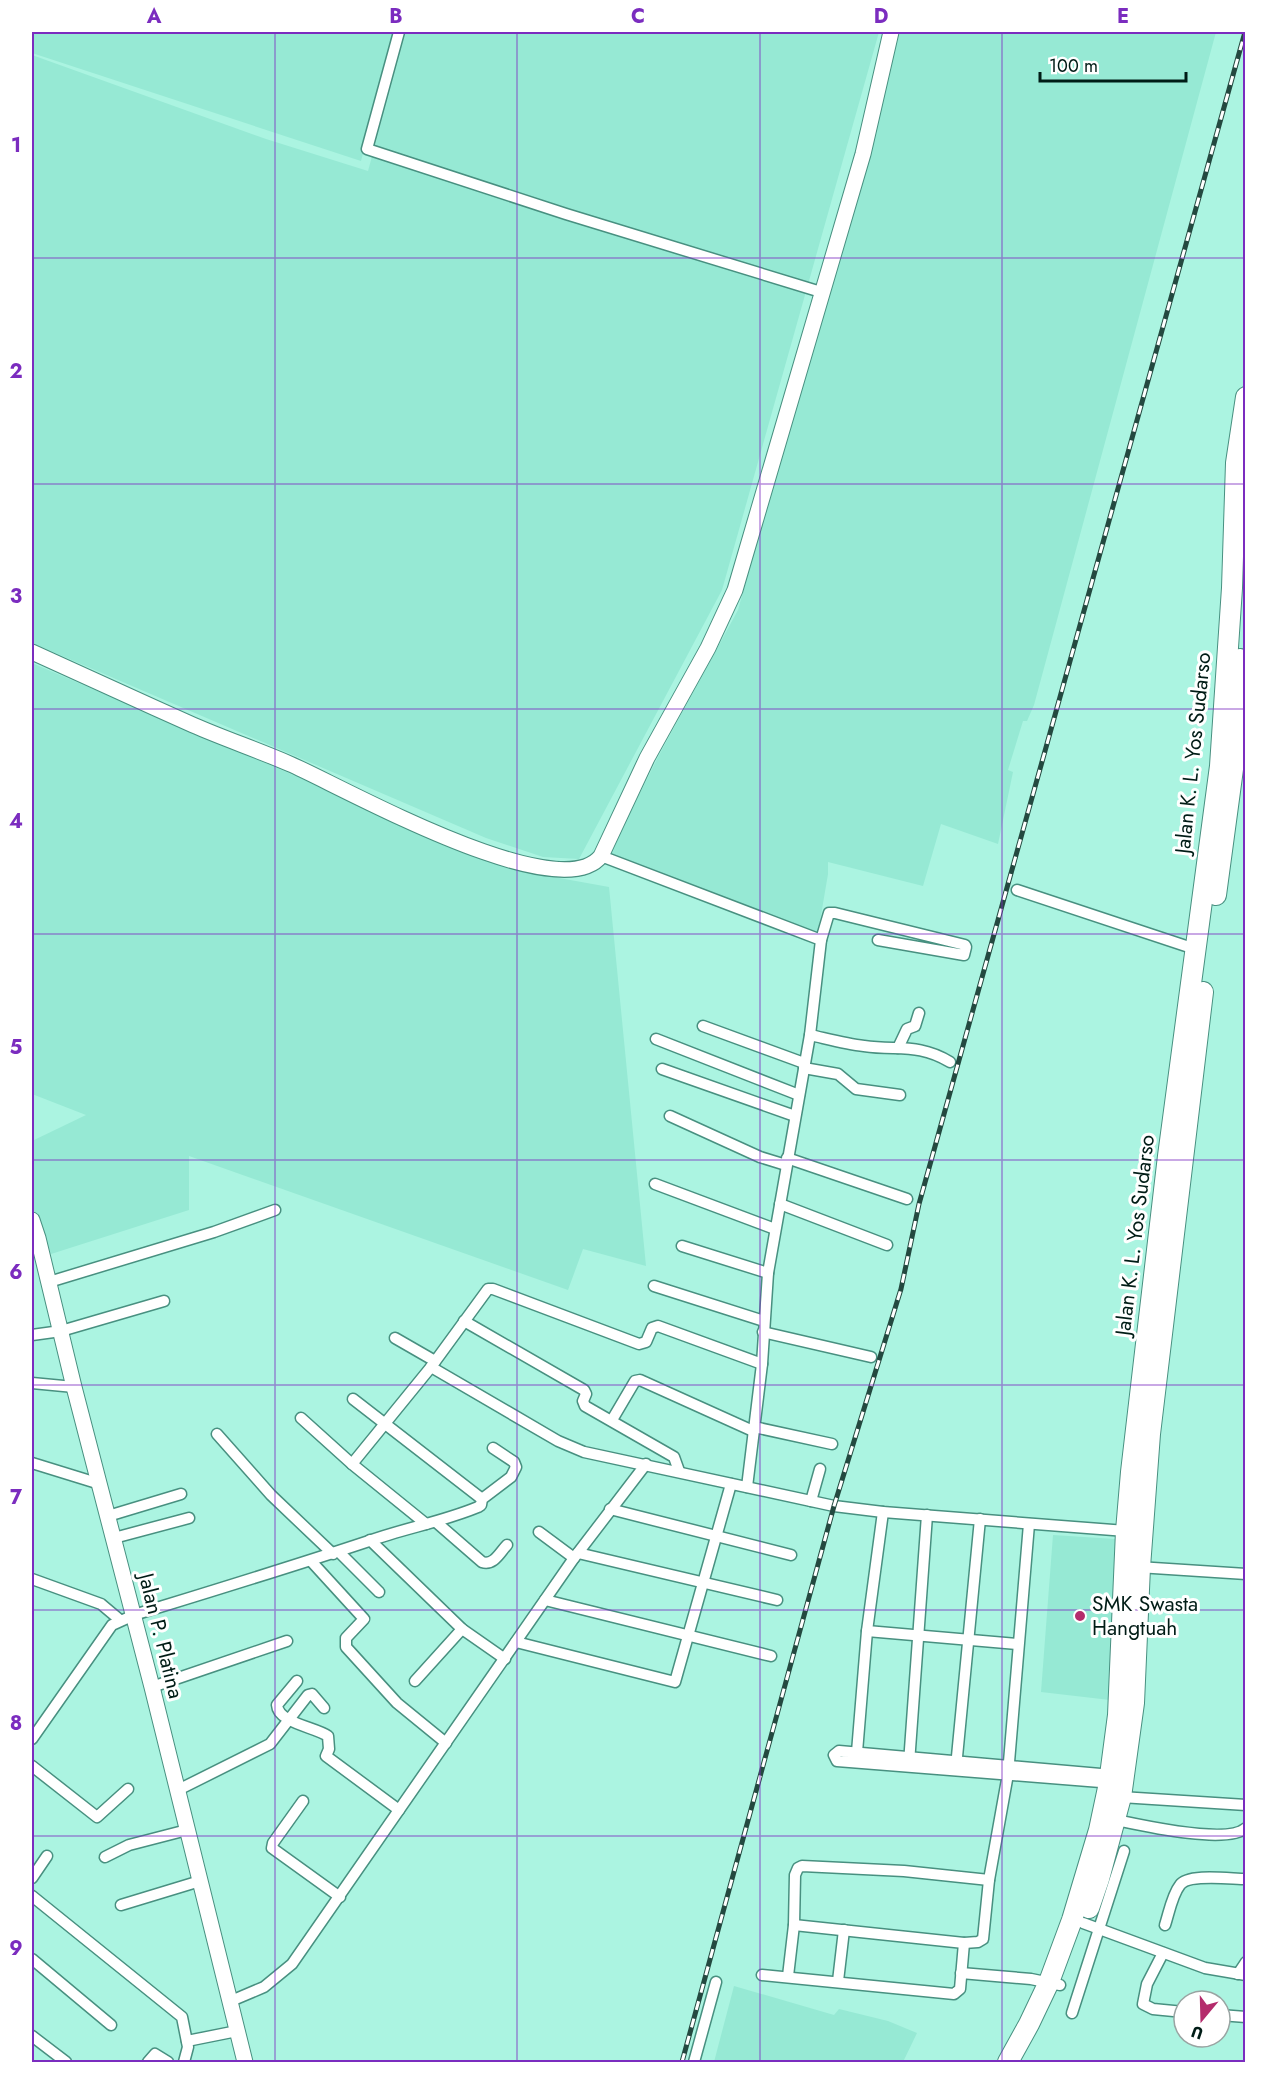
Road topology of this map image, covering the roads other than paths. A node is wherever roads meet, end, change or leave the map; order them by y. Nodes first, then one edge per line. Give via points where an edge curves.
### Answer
1 (399, 32) edge
2 (891, 32) edge
3 (821, 292) junction
4 (1245, 397) edge
5 (1245, 524) edge
6 (32, 652) edge
7 (1242, 712) edge
8 (1233, 770) edge
9 (601, 856) junction
10 (1017, 890) dead end
11 (821, 940) junction
12 (878, 940) dead end
13 (1195, 949) junction
14 (919, 1013) dead end
15 (703, 1026) dead end
16 (810, 1035) junction
17 (656, 1039) dead end
18 (898, 1048) junction
19 (950, 1062) dead end
20 (804, 1065) junction
21 (662, 1069) dead end
22 (799, 1095) junction
23 (900, 1095) dead end
24 (670, 1116) dead end
25 (795, 1116) junction
26 (786, 1161) junction
27 (655, 1184) dead end
28 (907, 1199) dead end
29 (780, 1204) junction
30 (275, 1210) dead end
31 (32, 1220) edge
32 (775, 1229) junction
33 (35, 1239) edge
34 (887, 1245) dead end
35 (682, 1246) dead end
36 (768, 1273) junction
37 (49, 1282) junction
38 (654, 1286) dead end
39 (165, 1301) dead end
40 (464, 1322) junction
41 (764, 1327) junction
42 (61, 1331) junction
43 (32, 1335) edge
44 (394, 1338) dead end
45 (871, 1357) dead end
46 (433, 1364) junction
47 (762, 1364) junction
48 (32, 1383) edge
49 (74, 1387) junction
50 (353, 1399) dead end
51 (301, 1418) dead end
52 (612, 1420) junction
53 (387, 1424) junction
54 (753, 1429) junction
55 (217, 1434) dead end
56 (832, 1444) dead end
57 (494, 1448) dead end
58 (32, 1463) edge
59 (352, 1464) junction
60 (646, 1464) junction
61 (820, 1469) dead end
62 (679, 1471) junction
63 (100, 1484) junction
64 (730, 1484) junction
65 (747, 1487) junction
66 (181, 1494) dead end
67 (482, 1499) junction
68 (812, 1501) junction
69 (610, 1509) junction
70 (883, 1512) junction
71 (927, 1515) junction
72 (108, 1516) junction
73 (189, 1518) dead end
74 (980, 1519) junction
75 (431, 1523) junction
76 (1029, 1524) junction
77 (1126, 1531) junction
78 (539, 1532) dead end
79 (114, 1538) junction
80 (717, 1538) junction
81 (370, 1540) junction
82 (507, 1545) dead end
83 (336, 1553) junction
84 (576, 1555) junction
85 (791, 1555) dead end
86 (311, 1560) junction
87 (1132, 1567) junction
88 (1245, 1574) edge
89 (32, 1579) edge
90 (702, 1584) junction
91 (379, 1592) dead end
92 (545, 1600) junction
93 (777, 1600) dead end
94 (127, 1617) junction
95 (462, 1629) junction
96 (867, 1631) junction
97 (687, 1635) junction
98 (918, 1635) junction
99 (968, 1639) junction
100 (287, 1641) dead end
101 (516, 1642) junction
102 (1017, 1644) junction
103 (771, 1656) dead end
104 (505, 1659) junction
105 (297, 1681) dead end
106 (415, 1681) dead end
107 (152, 1687) junction
108 (324, 1708) dead end
109 (290, 1720) junction
110 (32, 1739) edge
111 (446, 1743) junction
112 (857, 1752) junction
113 (909, 1762) junction
114 (32, 1766) edge
115 (956, 1766) junction
116 (1008, 1770) junction
117 (1117, 1783) junction
118 (128, 1789) dead end
119 (178, 1790) junction
120 (303, 1801) dead end
121 (1245, 1805) edge
122 (399, 1810) junction
123 (1120, 1821) junction
124 (1245, 1828) edge
125 (187, 1830) junction
126 (1124, 1851) dead end
127 (47, 1856) dead end
128 (105, 1857) dead end
129 (32, 1878) edge
130 (1245, 1879) edge
131 (989, 1880) junction
132 (200, 1881) junction
133 (32, 1896) edge
134 (340, 1897) junction
135 (121, 1905) dead end
136 (794, 1925) junction
137 (1164, 1925) dead end
138 (1092, 1926) junction
139 (844, 1930) junction
140 (964, 1943) junction
141 (1163, 1953) junction
142 (32, 1959) edge
143 (1245, 1962) edge
144 (961, 1972) junction
145 (762, 1975) dead end
146 (1241, 1975) edge
147 (788, 1976) junction
148 (838, 1981) junction
149 (716, 1982) dead end
150 (1054, 1983) junction
151 (231, 2001) junction
152 (1172, 2011) edge
153 (1072, 2013) dead end
154 (111, 2025) dead end
155 (237, 2031) junction
156 (32, 2036) edge
157 (187, 2042) junction
158 (66, 2062) edge
159 (148, 2062) edge
160 (168, 2062) edge
161 (184, 2062) edge
162 (245, 2062) edge
163 (694, 2062) edge
164 (1008, 2062) edge
165 (1021, 2062) edge

1 - 3 street via 367,149
2 - 3 street via 863,153
3 - 9 street via 735,590 647,758
4 - 8 highway, Jalan K. L. Yos Sudarso via 1236,463
5 - 7 highway, Jalan K. L. Yos Sudarso
6 - 9 street via 466,845 559,869 586,866
7 - 8 highway, Jalan K. L. Yos Sudarso
8 - 13 highway, Jalan K. L. Yos Sudarso
8 - 87 highway, Jalan K. L. Yos Sudarso
9 - 11 street
10 - 13 street
11 - 12 street via 826,917 835,913 966,947 964,955
11 - 16 street
13 - 77 highway, Jalan K. L. Yos Sudarso
14 - 18 street via 915,1026 907,1029
15 - 20 street
16 - 18 street
16 - 20 street
17 - 22 street
18 - 19 street via 924,1050
20 - 22 street
20 - 23 street via 838,1074 856,1089
21 - 25 street
22 - 25 street
24 - 26 street via 760,1157
25 - 26 street
26 - 28 street
26 - 29 street
27 - 32 street
29 - 32 street
29 - 34 street
30 - 37 street
31 - 33 street, Jalan P. Platina
32 - 36 street
33 - 37 street, Jalan P. Platina
35 - 36 street
36 - 41 street
37 - 42 street, Jalan P. Platina
38 - 41 street
39 - 42 street
40 - 46 street
40 - 47 street via 484,1292 493,1289 639,1344 646,1342 652,1328 658,1326
40 - 52 street via 584,1390 585,1406
41 - 45 street
41 - 47 street
42 - 43 street
42 - 49 street, Jalan P. Platina
44 - 46 street
46 - 53 street
46 - 60 street via 571,1447
47 - 54 street
48 - 49 street
49 - 63 street, Jalan P. Platina
50 - 53 street
51 - 59 street
52 - 54 street via 635,1381 640,1380
52 - 62 street via 674,1456
53 - 59 street
53 - 67 street
54 - 56 street
54 - 65 street
55 - 83 street via 271,1495
57 - 67 street via 516,1467 511,1477
58 - 63 street
59 - 75 street
60 - 62 street
60 - 69 street
61 - 68 street
62 - 64 street
63 - 72 street, Jalan P. Platina
64 - 65 street
64 - 80 street
65 - 68 street
66 - 72 street
67 - 75 street via 478,1508
68 - 70 street
69 - 80 street
69 - 84 street
70 - 71 street
70 - 96 street
71 - 74 street
71 - 98 street
72 - 79 street, Jalan P. Platina
73 - 79 street
74 - 76 street
74 - 99 street
75 - 81 street
75 - 82 street via 487,1564
76 - 77 street
76 - 102 street
77 - 87 highway, Jalan K. L. Yos Sudarso
78 - 84 street
79 - 94 street, Jalan P. Platina
80 - 85 street
80 - 90 street
81 - 83 street
81 - 95 street
83 - 86 street
83 - 91 street
84 - 90 street
84 - 92 street
86 - 94 street
86 - 111 street via 364,1618 346,1638 346,1647 397,1703
87 - 88 street
87 - 117 highway, Jalan K. L. Yos Sudarso via 1118,1715
89 - 94 street
90 - 93 street
90 - 97 street
92 - 97 street
92 - 101 street
94 - 107 street, Jalan P. Platina
94 - 110 street via 112,1625
95 - 104 street
95 - 106 street
96 - 98 street
96 - 112 street
97 - 101 street via 675,1682
97 - 103 street
98 - 99 street
98 - 113 street
99 - 102 street
99 - 115 street
100 - 107 street
101 - 104 street
102 - 116 street
104 - 111 street
105 - 109 street via 277,1705 278,1711
107 - 119 street, Jalan P. Platina
108 - 109 street via 312,1694 308,1695
109 - 119 street via 270,1744
109 - 122 street via 328,1736 326,1755
111 - 122 street
112 - 113 street
112 - 113 street via 835,1752 834,1759
113 - 115 street
114 - 118 street via 97,1817
115 - 116 street
116 - 117 street
116 - 131 street
117 - 121 street
117 - 123 highway, Jalan K. L. Yos Sudarso
117 - 150 highway, Jalan K. L. Yos Sudarso via 1099,1830
119 - 125 street, Jalan P. Platina
120 - 134 street via 272,1848
122 - 134 street
123 - 124 street via 1186,1833 1236,1834
123 - 138 highway, Jalan K. L. Yos Sudarso via 1100,1879
125 - 128 street via 129,1845
125 - 132 street, Jalan P. Platina
126 - 138 street
127 - 129 street
130 - 137 street via 1185,1880
131 - 136 street via 802,1866 795,1875
131 - 140 street via 983,1938
132 - 135 street
132 - 151 street, Jalan P. Platina
133 - 157 street via 182,2017
134 - 151 street via 292,1964 264,1987
136 - 139 street
136 - 147 street
138 - 141 street
138 - 150 highway, Jalan K. L. Yos Sudarso
138 - 153 street
139 - 140 street
139 - 148 street
140 - 144 street
141 - 146 street via 1205,1968
141 - 152 street via 1147,1984 1143,2004
142 - 154 street
143 - 146 street
144 - 148 street via 960,1989 954,1994
144 - 150 street
145 - 147 street
147 - 148 street
149 - 163 street
150 - 164 highway, Jalan K. L. Yos Sudarso
150 - 165 highway, Jalan K. L. Yos Sudarso
151 - 155 street, Jalan P. Platina
155 - 157 street
155 - 162 street, Jalan P. Platina
156 - 158 street
157 - 161 street
159 - 160 street via 154,2054

